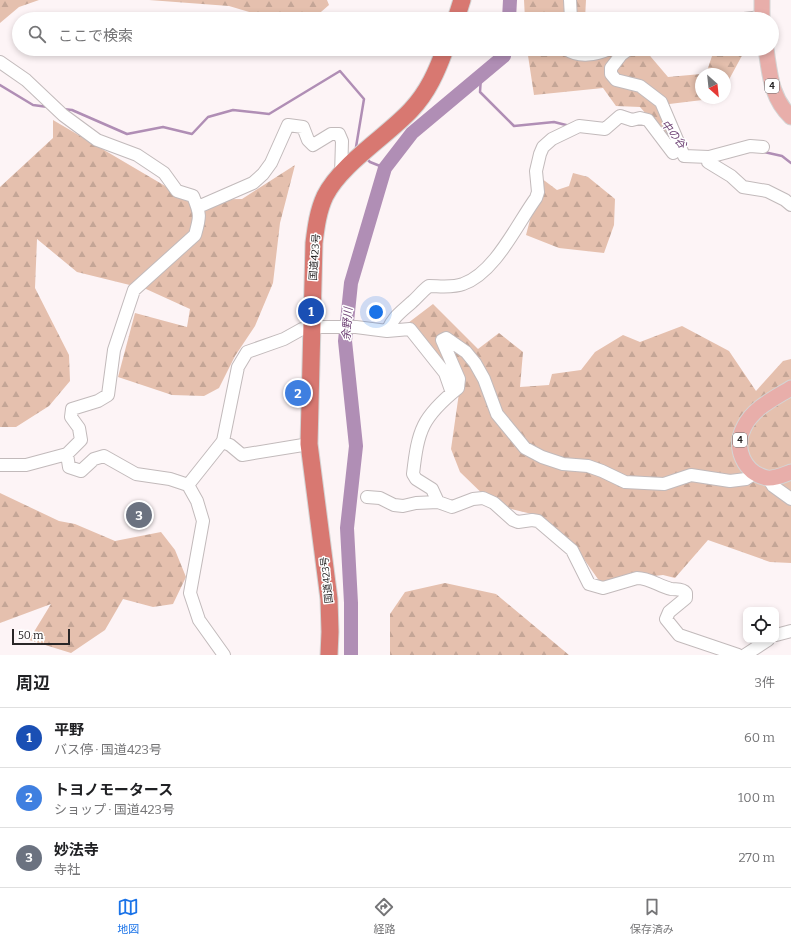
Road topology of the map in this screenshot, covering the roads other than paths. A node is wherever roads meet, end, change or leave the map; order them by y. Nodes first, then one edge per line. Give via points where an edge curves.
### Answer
1 (462, 0) edge
2 (570, 0) edge
3 (762, 0) edge
4 (458, 12) edge
5 (571, 12) edge
6 (762, 12) edge
7 (442, 56) edge
8 (620, 56) edge
9 (767, 56) edge
10 (0, 62) edge
11 (791, 117) edge
12 (763, 147) dead end
13 (680, 148) junction
14 (709, 157) junction
15 (341, 175) junction
16 (791, 205) edge
17 (198, 207) junction
18 (311, 327) junction
19 (387, 332) junction
20 (791, 388) edge
21 (452, 393) junction
22 (222, 442) junction
23 (309, 444) junction
24 (67, 454) junction
25 (0, 465) edge
26 (791, 472) edge
27 (761, 475) junction
28 (188, 485) junction
29 (367, 497) dead end
30 (791, 499) edge
31 (438, 502) junction
32 (791, 631) edge
33 (779, 634) edge
34 (763, 643) edge
35 (224, 655) edge
36 (328, 655) edge
37 (738, 655) edge
38 (745, 655) edge

1 - 4 highway
2 - 5 street
3 - 6 main road
7 - 15 highway, 国道423号 via 428,90 412,110
8 - 13 street via 611,68 611,74 616,80 640,86 661,102
9 - 11 main road, 4 via 774,93 781,107
10 - 17 street via 26,80 63,115 97,140 137,155 164,173 177,191 193,196
12 - 14 street via 750,146
13 - 14 street via 684,156
13 - 19 street via 672,153 648,120 632,120 620,116 605,129 579,126 552,139 540,154 536,171 536,198 493,262 463,284 429,286 400,311
14 - 16 street via 708,162 743,187 767,191
15 - 17 street via 342,141 339,134 331,134 313,145 303,127 288,125 271,163 263,174 253,183
15 - 18 highway, 国道423号 via 325,195 318,214 314,243
17 - 24 street via 200,223 195,235 134,290 114,350 108,395 72,409 71,417 79,428 81,440
18 - 19 street via 356,327
18 - 22 street via 247,352 238,367 230,417
18 - 23 highway, 国道423号
19 - 21 street via 410,329 445,373
20 - 27 main road, 4 via 759,409 743,427 740,451 744,462 750,470
21 - 27 street via 458,388 459,379 442,340 446,338 466,352 475,363 497,414 525,448 542,457 563,464 588,466 625,482 664,484 691,475 730,482
21 - 31 street via 436,406 423,423 415,454 413,474 416,479 432,489
22 - 23 street via 242,455
22 - 28 street
23 - 36 highway, 国道423号 via 329,599
24 - 25 street via 26,465
24 - 28 street via 69,467 81,471 94,459 104,456 136,474 170,479
26 - 27 main road via 777,478
27 - 30 street
28 - 35 street via 197,501 203,521 190,593 200,620
29 - 31 street via 380,498 394,505 403,506
31 - 37 street via 452,507 483,498 494,503 513,520 538,521 572,550 589,584 603,588 642,578 684,590 686,598 669,612 666,619 672,628 679,635
32 - 33 street
34 - 38 street

